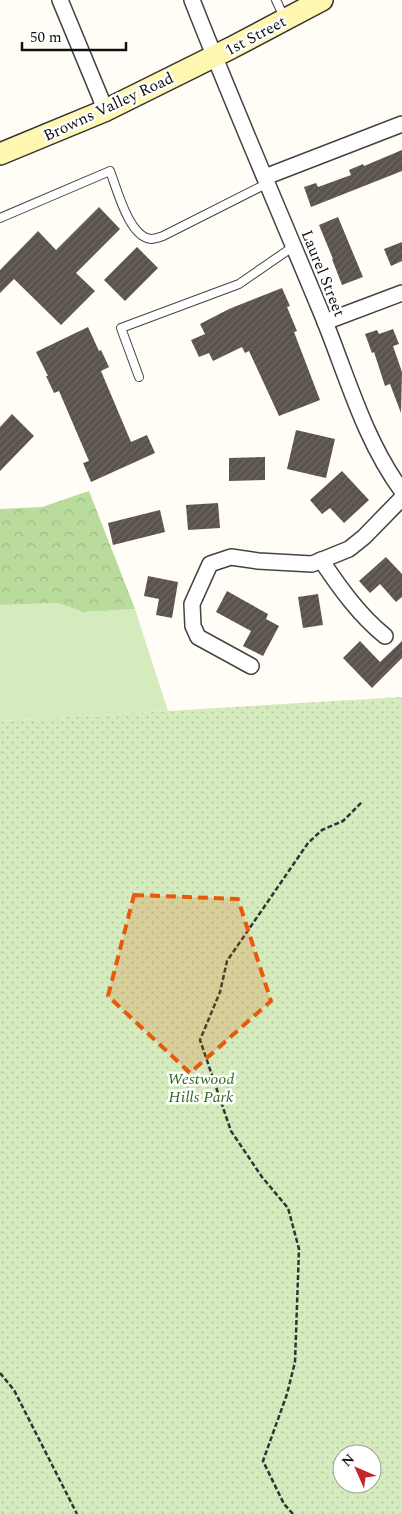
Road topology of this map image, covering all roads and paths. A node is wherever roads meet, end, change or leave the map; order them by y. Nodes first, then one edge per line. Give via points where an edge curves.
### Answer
1 (60, 0) edge
2 (192, 0) edge
3 (276, 0) edge
4 (322, 0) edge
5 (285, 19) junction
6 (216, 61) junction
7 (104, 111) junction
8 (402, 124) edge
9 (0, 154) edge
10 (267, 180) junction
11 (0, 218) edge
12 (294, 246) junction
13 (402, 293) edge
14 (325, 322) junction
15 (140, 377) dead end
16 (402, 491) edge
17 (402, 498) edge
18 (321, 560) junction
19 (385, 636) dead end
20 (251, 666) dead end
21 (362, 802) dead end
22 (0, 1373) edge
23 (77, 1514) edge
24 (293, 1514) edge

1 - 7 street
2 - 6 street, Laurel Street
3 - 5 lane
4 - 5 main road, 1st Street
5 - 6 main road, 1st Street
6 - 7 main road, Browns Valley Road
6 - 10 street, Laurel Street
7 - 9 main road, Browns Valley Road
8 - 10 street
10 - 11 lane via 163,236 151,239 142,235 129,220 110,171
10 - 12 street, Laurel Street
12 - 14 street, Laurel Street
12 - 15 lane via 238,284 121,328
13 - 14 street
14 - 16 street, Laurel Street via 368,430
17 - 18 street via 349,549
18 - 19 street via 368,622
18 - 20 street via 312,564 232,557 210,564 192,604 192,626 198,637
21 - 24 path via 343,821 322,830 308,843 227,961 220,992 200,1040 231,1131 288,1208 299,1249 294,1362 287,1394 263,1461 284,1504
22 - 23 path via 14,1390

